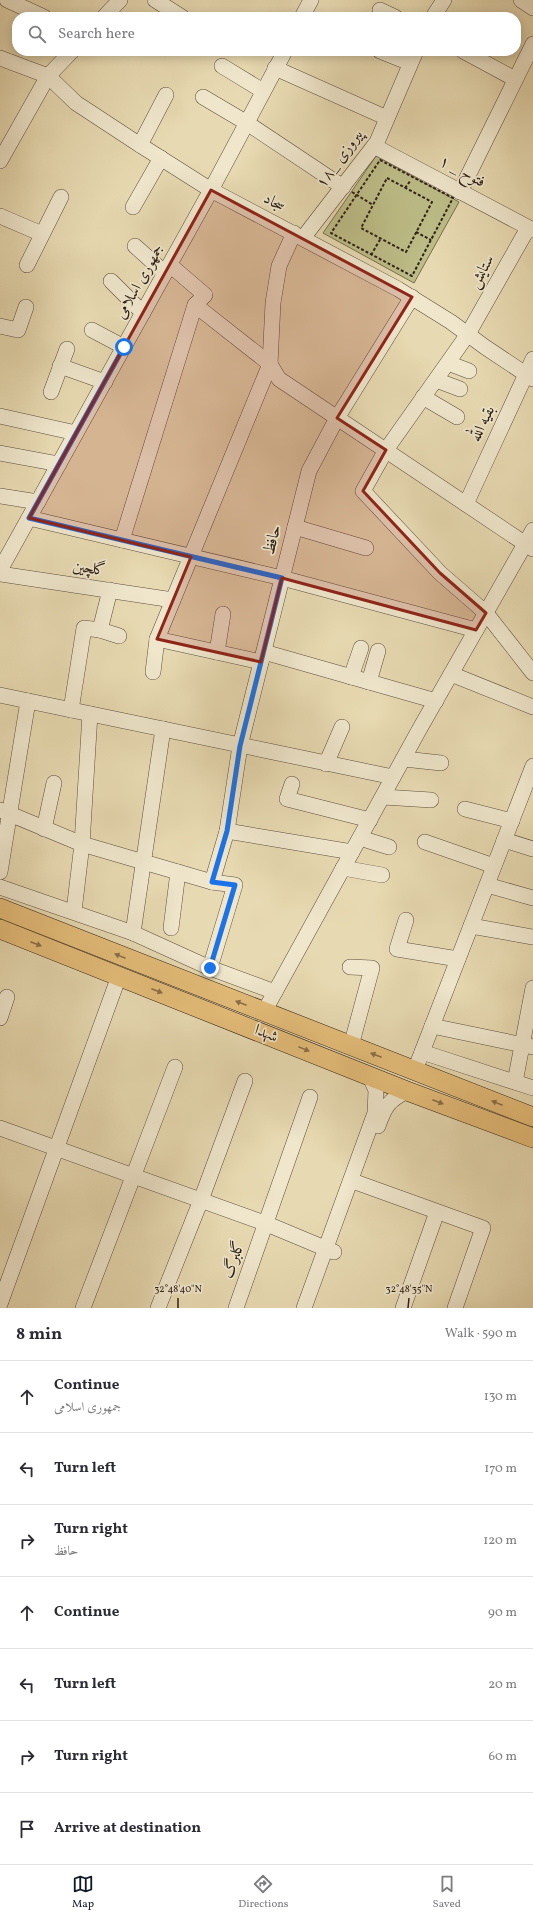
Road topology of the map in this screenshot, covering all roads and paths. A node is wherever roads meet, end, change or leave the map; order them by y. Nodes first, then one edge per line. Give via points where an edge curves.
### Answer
1 (120, 0) edge
2 (156, 0) edge
3 (312, 0) edge
4 (444, 0) edge
5 (521, 0) edge
6 (16, 2) edge
7 (533, 8) edge
8 (380, 10) dead end
9 (35, 12) edge
10 (109, 12) edge
11 (174, 12) edge
12 (305, 12) edge
13 (384, 12) edge
14 (436, 12) edge
15 (533, 44) edge
16 (67, 56) edge
17 (282, 56) edge
18 (472, 56) edge
19 (413, 57) edge
20 (0, 58) edge
21 (14, 64) junction
22 (528, 65) edge
23 (222, 66) dead end
24 (276, 68) junction
25 (0, 70) edge
26 (48, 76) junction
27 (515, 79) junction
28 (263, 91) junction
29 (166, 95) dead end
30 (203, 97) dead end
31 (387, 118) junction
32 (247, 123) junction
33 (140, 145) junction
34 (374, 146) junction
35 (161, 158) junction
36 (0, 161) edge
37 (412, 177) junction
38 (343, 187) junction
39 (405, 188) junction
40 (211, 190) junction
41 (460, 192) junction
42 (356, 195) junction
43 (61, 197) dead end
44 (373, 205) junction
45 (133, 207) dead end
46 (0, 216) edge
47 (530, 229) edge
48 (416, 232) junction
49 (42, 234) junction
50 (299, 236) junction
51 (381, 238) junction
52 (431, 240) junction
53 (135, 246) dead end
54 (371, 256) junction
55 (27, 264) dead end
56 (167, 269) junction
57 (111, 281) dead end
58 (412, 297) junction
59 (195, 305) junction
60 (26, 308) dead end
61 (143, 313) junction
62 (0, 326) edge
63 (92, 330) dead end
64 (468, 334) junction
65 (124, 347) junction
66 (67, 350) dead end
67 (533, 360) edge
68 (448, 363) junction
69 (270, 364) junction
70 (60, 366) junction
71 (469, 371) dead end
72 (529, 376) edge
73 (436, 380) junction
74 (104, 382) junction
75 (460, 389) dead end
76 (50, 392) dead end
77 (423, 397) junction
78 (0, 416) edge
79 (457, 417) dead end
80 (337, 418) junction
81 (76, 433) junction
82 (386, 450) junction
83 (0, 453) edge
84 (59, 464) junction
85 (0, 496) edge
86 (38, 502) junction
87 (466, 504) junction
88 (29, 518) junction
89 (295, 526) junction
90 (533, 530) edge
91 (122, 540) junction
92 (529, 547) edge
93 (366, 548) dead end
94 (191, 557) junction
95 (0, 570) edge
96 (0, 574) edge
97 (282, 578) junction
98 (110, 590) junction
99 (173, 600) junction
100 (486, 613) junction
101 (223, 614) dead end
102 (100, 630) junction
103 (476, 630) junction
104 (119, 636) dead end
105 (157, 639) junction
106 (361, 648) dead end
107 (378, 651) dead end
108 (217, 652) junction
109 (262, 657) junction
110 (153, 672) dead end
111 (533, 672) edge
112 (451, 674) junction
113 (351, 677) junction
114 (369, 682) junction
115 (0, 695) edge
116 (28, 701) junction
117 (436, 701) junction
118 (533, 707) edge
119 (70, 710) junction
120 (90, 714) junction
121 (342, 727) dead end
122 (163, 729) junction
123 (240, 746) junction
124 (404, 758) junction
125 (441, 763) dead end
126 (326, 764) junction
127 (533, 766) edge
128 (393, 777) junction
129 (54, 783) dead end
130 (292, 784) dead end
131 (528, 791) edge
132 (383, 797) junction
133 (432, 800) dead end
134 (465, 810) dead end
135 (4, 812) edge
136 (370, 820) junction
137 (512, 821) junction
138 (44, 829) junction
139 (227, 831) junction
140 (360, 838) junction
141 (504, 840) junction
142 (425, 842) dead end
143 (82, 844) junction
144 (389, 847) dead end
145 (533, 849) edge
146 (352, 852) junction
147 (143, 862) junction
148 (494, 866) junction
149 (343, 868) junction
150 (0, 872) edge
151 (178, 872) junction
152 (382, 875) dead end
153 (212, 882) junction
154 (487, 885) junction
155 (0, 887) edge
156 (533, 898) edge
157 (0, 908) edge
158 (74, 911) junction
159 (406, 920) dead end
160 (471, 926) junction
161 (171, 928) dead end
162 (0, 929) edge
163 (133, 933) junction
164 (68, 935) junction
165 (533, 937) edge
166 (61, 953) junction
167 (458, 959) junction
168 (350, 967) dead end
169 (210, 968) junction
170 (119, 976) junction
171 (532, 988) edge
172 (275, 992) junction
173 (7, 997) dead end
174 (264, 1012) junction
175 (0, 1018) edge
176 (432, 1026) junction
177 (351, 1046) junction
178 (528, 1046) edge
179 (422, 1052) junction
180 (174, 1067) dead end
181 (415, 1070) junction
182 (369, 1075) junction
183 (245, 1081) dead end
184 (515, 1082) junction
185 (533, 1088) edge
186 (407, 1091) junction
187 (310, 1097) dead end
188 (530, 1114) edge
189 (0, 1128) edge
190 (533, 1138) edge
191 (56, 1147) junction
192 (132, 1175) junction
193 (357, 1176) junction
194 (201, 1200) junction
195 (437, 1212) junction
196 (267, 1224) junction
197 (330, 1247) junction
198 (0, 1304) edge
199 (83, 1308) edge
200 (158, 1308) edge
201 (236, 1308) edge
202 (304, 1308) edge
203 (314, 1308) edge
204 (403, 1308) edge
205 (455, 1308) edge

1 - 10 street
2 - 11 street
3 - 12 street
4 - 14 street
5 - 7 street
6 - 9 street
8 - 13 street
15 - 22 street
16 - 26 street
17 - 24 street, جمهوری اسلامی
18 - 27 street
19 - 31 street, پیروزی _۱۸
20 - 21 street, سجاد
21 - 25 street
21 - 26 street, سجاد
22 - 27 street
23 - 28 street
24 - 28 street, جمهوری اسلامی
24 - 31 street
26 - 33 street, سجاد via 76,103
26 - 36 street
27 - 41 street
28 - 32 street, جمهوری اسلامی
29 - 33 street
30 - 32 street
31 - 34 street, پیروزی _۱۸
32 - 38 street
32 - 40 street, جمهوری اسلامی
33 - 35 street, سجاد
34 - 38 street, پیروزی _۱۸
34 - 41 street, فتوح _ ۱
35 - 40 street, سجاد
35 - 45 street
37 - 39 path
37 - 42 path via 380,160
37 - 52 path via 453,198
38 - 42 path
38 - 50 street, پیروزی _۱۸
39 - 44 path via 387,178
39 - 48 path via 432,202
40 - 50 street, سجاد
40 - 56 street, جمهوری اسلامی
41 - 47 street, فتوح _ ۱
42 - 44 path
42 - 54 path via 331,233
43 - 49 street
44 - 51 path via 361,228
46 - 49 street
47 - 64 street, ستایش
48 - 51 path via 406,252
48 - 52 path
49 - 55 street
50 - 58 street, سجاد
50 - 69 street, پیروزی _۱۸ via 279,266 273,303
51 - 54 path
52 - 54 path via 412,276
53 - 56 street
56 - 59 street via 206,295
56 - 61 street, جمهوری اسلامی
57 - 61 street
58 - 64 street, سجاد
58 - 80 street, حافظ
59 - 69 street
59 - 91 street
60 - 62 street via 18,330
61 - 65 street, جمهوری اسلامی
63 - 65 street
64 - 68 street, ستایش
64 - 72 street, سجاد
65 - 74 street, جمهوری اسلامی
66 - 70 street
67 - 72 street, بقیه الله
68 - 71 street
68 - 73 street, ستایش
69 - 80 street via 279,379
69 - 94 street, پیروزی _۱۸
70 - 74 street
70 - 76 street
72 - 87 street, بقیه الله
73 - 75 street
73 - 77 street, ستایش
74 - 81 street, جمهوری اسلامی
77 - 79 street
77 - 82 street, ستایش
78 - 81 street
80 - 82 street
80 - 89 street, حافظ via 309,471
81 - 84 street, جمهوری اسلامی
82 - 87 street
82 - 100 street, ستایش via 363,491 440,573
83 - 84 street
84 - 86 street, جمهوری اسلامی
85 - 86 street
86 - 88 street, جمهوری اسلامی
87 - 92 street
88 - 91 street
88 - 95 street, جمهوری اسلامی
89 - 93 street
89 - 97 street, حافظ
90 - 92 street
91 - 94 street
92 - 100 street
94 - 97 street
94 - 99 street, پیروزی _۱۸
96 - 98 street, گلچین
97 - 103 street
97 - 109 street, حافظ
98 - 99 street, گلچین
98 - 102 street
99 - 105 street, پیروزی _۱۸
100 - 103 street
100 - 111 street
101 - 108 street
102 - 104 street
102 - 119 street via 84,628
103 - 112 street
105 - 108 street
105 - 110 street, پیروزی _۱۸
106 - 113 street
107 - 114 street
108 - 109 street
109 - 113 street
109 - 123 street, حافظ
112 - 117 street
112 - 118 street
113 - 114 street
114 - 117 street
115 - 116 street
116 - 119 street
116 - 135 street
117 - 124 street
119 - 120 street
120 - 122 street
120 - 143 street
121 - 126 street
122 - 123 street
122 - 147 street
123 - 126 street
123 - 139 street, حافظ
124 - 125 street
124 - 128 street
126 - 128 street
127 - 131 street
128 - 132 street
129 - 138 street
130 - 136 street via 288,799
131 - 137 street
132 - 133 street
132 - 136 street
134 - 137 street
135 - 138 street
135 - 150 street
136 - 140 street
137 - 141 street
138 - 143 street
139 - 146 street
139 - 153 street, حافظ
140 - 144 street
140 - 146 street
141 - 145 street
141 - 148 street
142 - 148 street
143 - 147 street
143 - 158 street
146 - 149 street
147 - 151 street
147 - 163 street
148 - 154 street
149 - 152 street
149 - 172 street
151 - 153 street
151 - 161 street
153 - 169 street via 235,885
154 - 156 street
154 - 160 street
155 - 158 street
157 - 164 main road, شهدا
158 - 163 street
159 - 167 street via 397,949
160 - 165 street
160 - 167 street
162 -> 166 main road, شهدا
163 - 169 street
164 - 166 main road
174 -> 164 main road, شهدا
166 - 170 main road, شهدا
167 - 176 street
168 - 177 street via 372,968
169 - 172 street
170 -> 182 main road, شهدا
170 - 191 street
171 - 178 street
172 - 174 street
173 - 175 street
174 - 177 main road, شهدا
176 - 178 street
176 - 179 street
181 -> 177 main road, شهدا
178 - 184 street
179 - 181 street
179 - 184 street
180 - 192 street
188 -> 181 main road, شهدا
182 - 186 main road, شهدا
182 - 193 street via 376,1090 375,1113
183 - 194 street
184 - 185 street
186 -> 190 main road, شهدا
186 - 193 street via 392,1099 383,1111
187 - 196 street, گلبرگ
189 - 191 street
191 - 192 street
191 - 198 street
192 - 194 street
192 - 199 street
193 - 195 street
193 - 197 street
194 - 196 street
194 - 200 street
195 - 204 street
195 - 205 street via 483,1228
196 - 197 street via 292,1233 298,1238
196 - 201 street, گلبرگ
197 - 202 street
197 - 203 street

